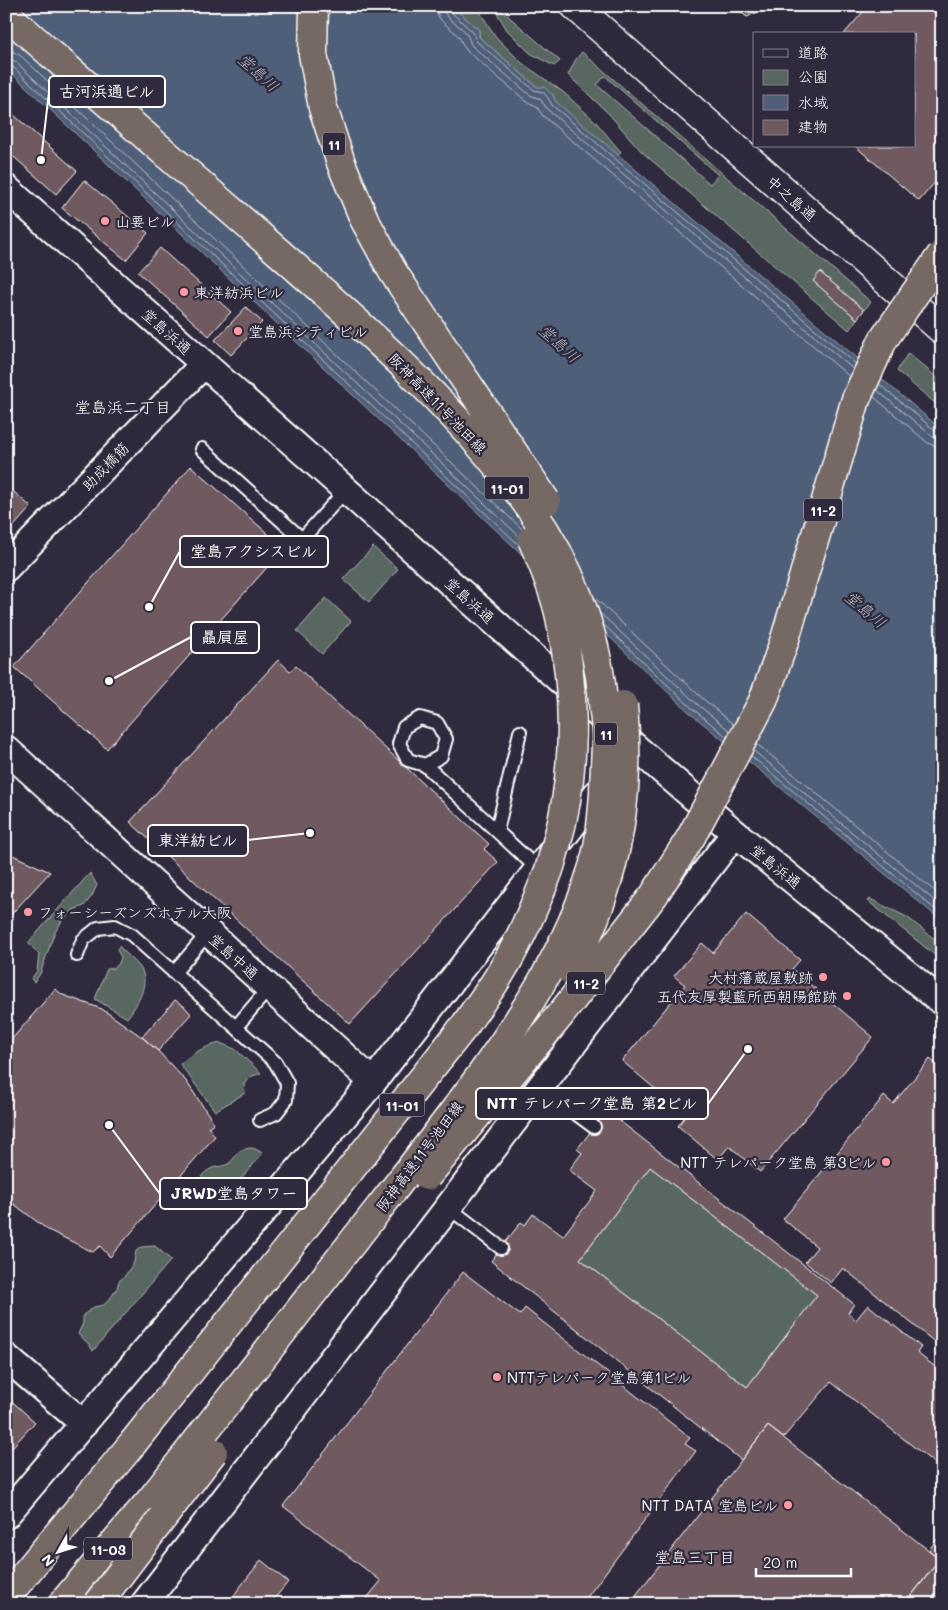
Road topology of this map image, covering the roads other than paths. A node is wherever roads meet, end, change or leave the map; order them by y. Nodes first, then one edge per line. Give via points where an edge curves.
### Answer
1 (314, 6) edge
2 (575, 6) edge
3 (6, 14) edge
4 (6, 188) edge
5 (942, 254) edge
6 (393, 272) junction
7 (942, 330) edge
8 (204, 364) junction
9 (202, 448) dead end
10 (346, 490) junction
11 (6, 568) edge
12 (520, 732) dead end
13 (634, 746) junction
14 (6, 749) edge
15 (425, 765) dead end
16 (497, 831) junction
17 (735, 833) junction
18 (538, 869) junction
19 (208, 932) junction
20 (77, 955) dead end
21 (174, 973) junction
22 (269, 988) junction
23 (942, 1002) edge
24 (236, 1027) junction
25 (373, 1082) junction
26 (540, 1087) junction
27 (260, 1120) dead end
28 (594, 1126) dead end
29 (427, 1176) junction
30 (448, 1207) junction
31 (501, 1248) dead end
32 (6, 1358) edge
33 (84, 1424) junction
34 (162, 1502) junction
35 (6, 1515) edge
36 (41, 1557) junction
37 (6, 1579) edge
38 (6, 1598) edge
39 (19, 1604) edge
40 (62, 1604) edge
41 (73, 1604) edge
42 (87, 1604) edge
43 (97, 1604) edge
44 (144, 1604) edge

1 - 6 highway, 阪神高速11号池田線 / 11 via 313,54 323,108 364,219
2 - 7 street, 中之島通
3 - 34 highway, 阪神高速11号池田線 / 11, bridge via 341,308 412,374 494,461 529,506 556,549 593,640 603,697 606,736 602,829 592,871 554,962 530,1004 468,1092
4 - 8 street, 堂島浜通
5 - 29 highway, 11-2, bridge via 883,340 856,399 785,639 762,701 690,837 654,895
6 - 29 highway, 阪神高速11号池田線 / 11, bridge via 571,542 594,589 611,642 621,687 626,736 620,832 609,878 593,923 547,1011
6 - 36 highway, 11-01, bridge via 522,517 544,566 559,615 569,670 572,720 563,821 548,873 527,922 501,973 466,1024
8 - 10 street, 堂島浜通
8 - 11 street, 助成橋筋
9 - 10 lane via 302,539
10 - 13 street, 堂島浜通
12 - 16 lane
13 - 17 street, 堂島浜通
13 - 18 street
14 - 19 street, 堂島中通
15 - 16 lane
16 - 18 lane
17 - 23 street, 堂島浜通
17 - 26 street
18 - 25 street
19 - 21 lane
19 - 22 street, 堂島中通
20 - 21 lane via 83,940 98,928 115,926 132,936
21 - 24 lane
22 - 24 lane
22 - 25 street, 堂島中通
24 - 27 lane via 275,1062 287,1083 286,1100 276,1113
25 - 33 street
26 - 28 lane
26 - 30 street
29 - 34 highway, 阪神高速11号池田線 / 11, bridge
30 - 31 lane
30 - 44 street
32 - 33 street
33 - 35 street
34 - 40 highway, 11-03
34 - 41 highway, 阪神高速11号池田線 / 11
34 - 42 highway, 11-03, bridge
34 - 43 highway, 阪神高速11号池田線 / 11, bridge
36 - 37 highway, 11-01
36 - 38 highway, 11-01
36 - 39 highway, 11-01

